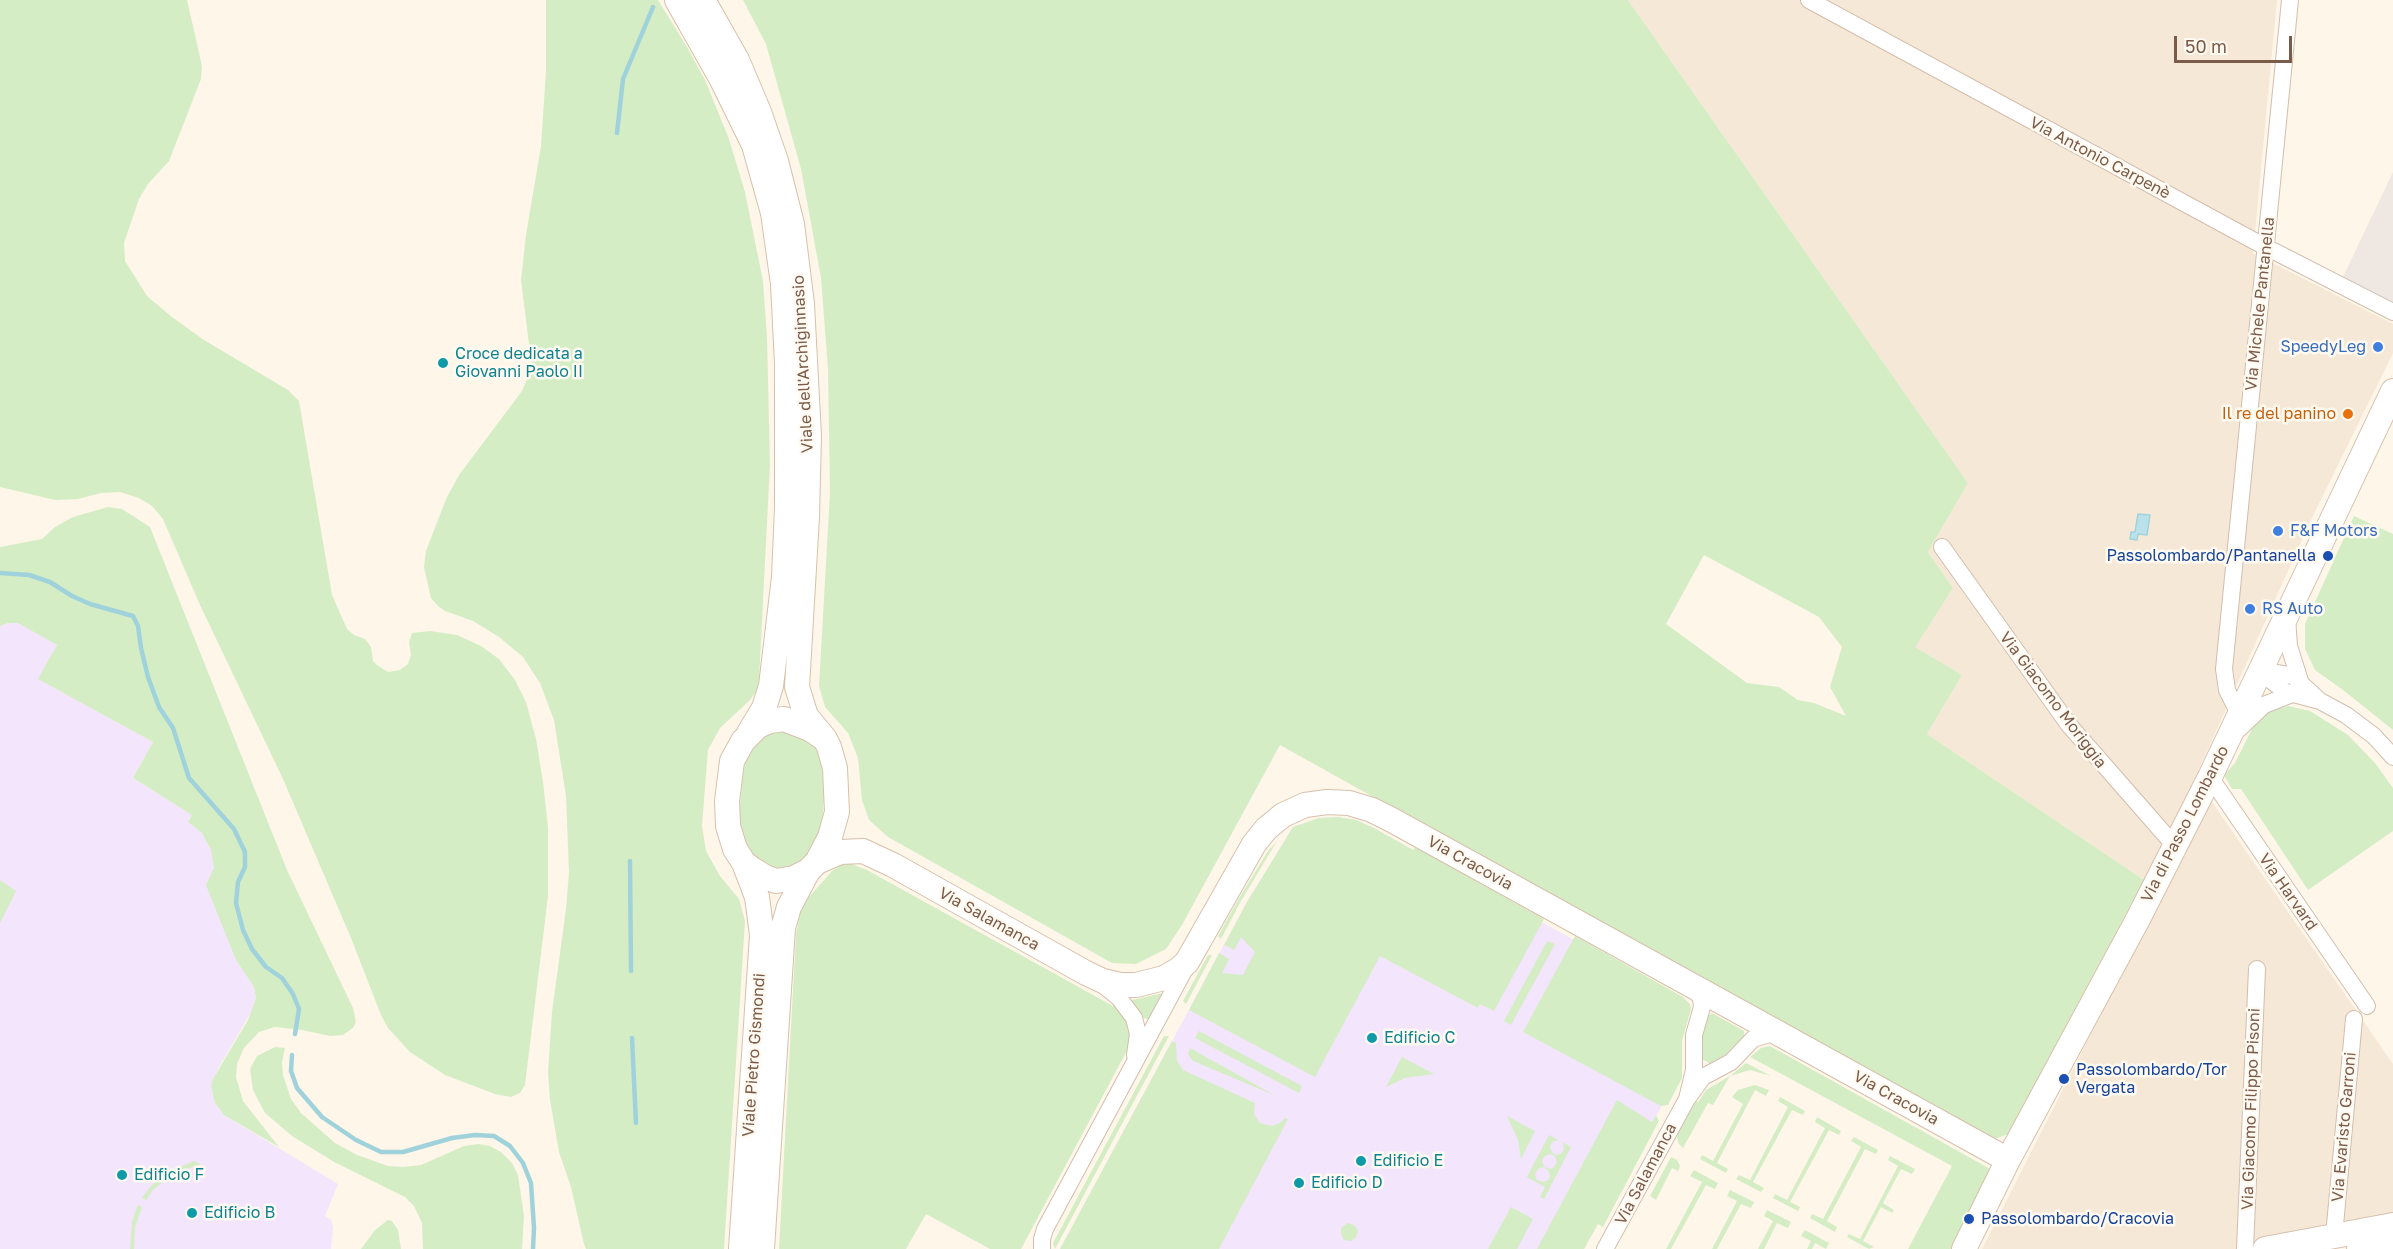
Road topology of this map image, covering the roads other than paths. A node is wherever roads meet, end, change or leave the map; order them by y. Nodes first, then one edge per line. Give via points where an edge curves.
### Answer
1 (677, 0) edge
2 (703, 0) edge
3 (1809, 0) edge
4 (2290, 0) edge
5 (2266, 247) junction
6 (2393, 312) edge
7 (2393, 391) edge
8 (1942, 547) dead end
9 (2287, 612) junction
10 (2259, 672) junction
11 (2296, 687) junction
12 (2239, 714) junction
13 (749, 733) junction
14 (825, 739) junction
15 (2226, 744) junction
16 (2393, 757) edge
17 (2210, 777) junction
18 (837, 797) junction
19 (2174, 845) junction
20 (744, 863) junction
21 (893, 865) junction
22 (812, 866) junction
23 (1195, 950) junction
24 (2257, 969) dead end
25 (1086, 973) junction
26 (1692, 986) junction
27 (2367, 1006) dead end
28 (1736, 1010) junction
29 (2354, 1019) dead end
30 (1699, 1021) junction
31 (1776, 1032) junction
32 (1743, 1050) junction
33 (1130, 1073) junction
34 (1687, 1098) junction
35 (2008, 1160) junction
36 (2393, 1225) edge
37 (2334, 1236) junction
38 (2393, 1242) edge
39 (741, 1249) edge
40 (762, 1249) edge
41 (1042, 1249) edge
42 (1605, 1249) edge
43 (1964, 1249) edge
44 (2245, 1249) edge
45 (2265, 1249) edge
46 (2359, 1249) edge

1 - 13 street, Viale dell'Archiginnasio via 722,78 754,145 773,213 783,284 787,364 783,586 771,686
2 - 14 street, Viale dell'Archiginnasio via 737,60 762,119 792,224 802,304 809,436 796,687 806,716
3 - 5 street, Via Antonio Carpenè
4 - 5 street, Via Michele Pantanella
5 - 6 street, Via Antonio Carpenè
5 - 12 street, Via Michele Pantanella via 2224,669
7 - 9 street, Via di Passo Lombardo
8 - 19 street, Via Giacomo Moriggia via 2068,725
9 - 10 street, Via di Passo Lombardo
9 - 11 street
10 - 11 street via 2278,687
10 - 12 street, Via di Passo Lombardo
11 - 15 street via 2256,711
11 - 16 street via 2346,715
12 - 15 street, Via di Passo Lombardo
13 - 14 street via 784,719 804,725
13 - 20 street via 732,760 727,801 730,837
14 - 18 street via 834,760
15 - 17 street, Via di Passo Lombardo
17 - 19 street, Via di Passo Lombardo
17 - 27 street, Via Harvard
18 - 21 street via 848,828
18 - 22 street via 832,831
19 - 35 street, Via di Passo Lombardo
20 - 22 street via 776,881 789,879
20 - 39 street, Viale Pietro Gismondi via 757,897 762,935
21 - 22 street via 863,851 852,851 840,852
21 - 25 street, Via Salamanca
22 - 40 street, Viale Pietro Gismondi via 791,901 783,928
23 - 25 street, Via Cracovia via 1178,970 1150,983 1120,985
23 - 26 street, Via Cracovia via 1240,867 1266,829 1283,815 1305,805 1349,803 1392,820
23 - 33 street
24 - 44 street, Via Giacomo Filippo Pisoni
25 - 33 street via 1119,998 1134,1018 1138,1040
26 - 28 street, Via Cracovia
26 - 30 street, Via Salamanca via 1701,998
28 - 30 street via 1714,1007
28 - 31 street, Via Cracovia
28 - 32 street via 1748,1021 1750,1033
29 - 37 street, Via Evaristo Garroni
30 - 34 street, Via Salamanca
31 - 32 street, Via Salamanca via 1757,1037
31 - 35 street, Via Cracovia
32 - 34 street, Via Salamanca via 1731,1062 1703,1077
33 - 41 street via 1046,1230
34 - 42 street, Via Salamanca
35 - 43 street, Via di Passo Lombardo
36 - 37 street
37 - 45 street
38 - 46 street

